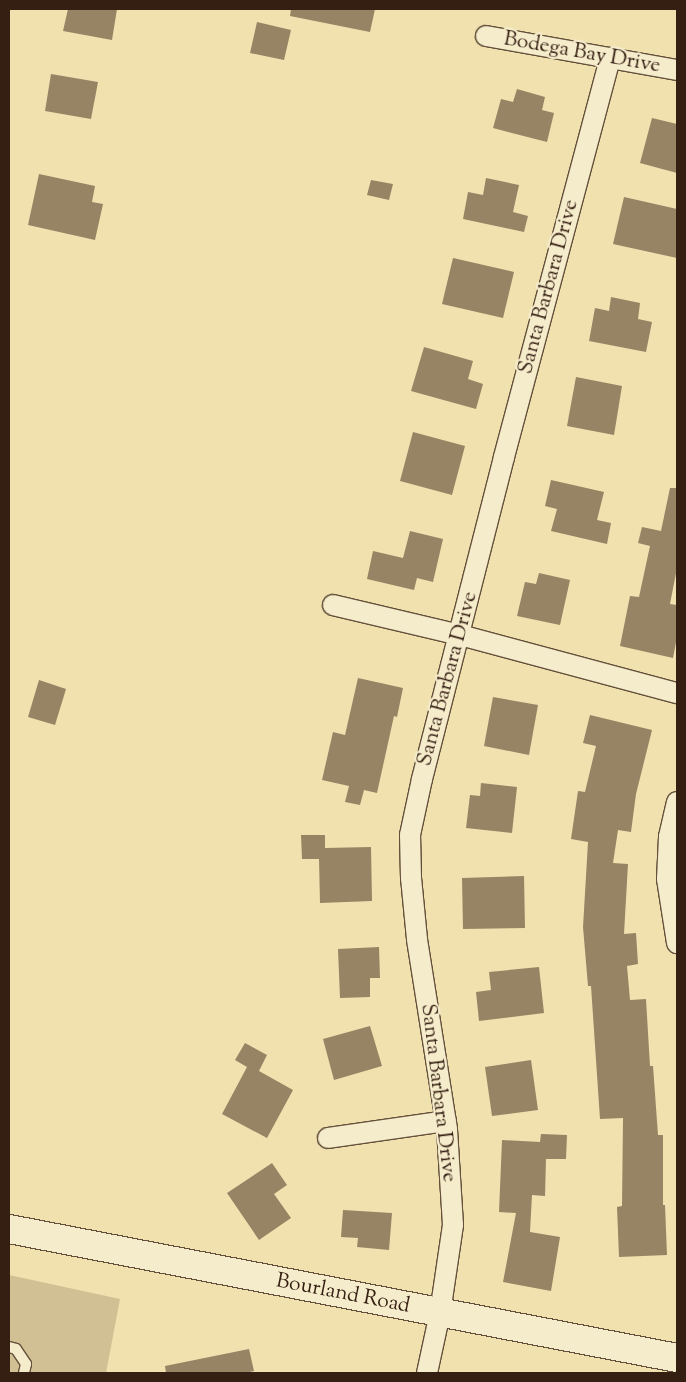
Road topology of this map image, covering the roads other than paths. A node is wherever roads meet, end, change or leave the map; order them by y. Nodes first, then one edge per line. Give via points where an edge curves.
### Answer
1 (486, 36) dead end
2 (610, 58) junction
3 (677, 70) edge
4 (333, 605) dead end
5 (460, 635) junction
6 (677, 693) edge
7 (677, 802) edge
8 (677, 943) edge
9 (446, 1121) junction
10 (328, 1138) dead end
11 (9, 1229) edge
12 (440, 1312) junction
13 (9, 1347) edge
14 (677, 1358) edge
15 (24, 1373) edge
16 (427, 1373) edge

1 - 2 street, Bodega Bay Drive
2 - 3 street, Bodega Bay Drive
2 - 5 street, Santa Barbara Drive
4 - 5 street
5 - 6 street
5 - 9 street, Santa Barbara Drive via 410,835 417,939
7 - 8 street via 667,878
9 - 10 street
9 - 12 street, Santa Barbara Drive via 453,1225
11 - 12 main road, Bourland Road
12 - 14 main road, Bourland Road
12 - 16 street, Santa Barbara Drive
13 - 15 lane via 16,1349 26,1364

